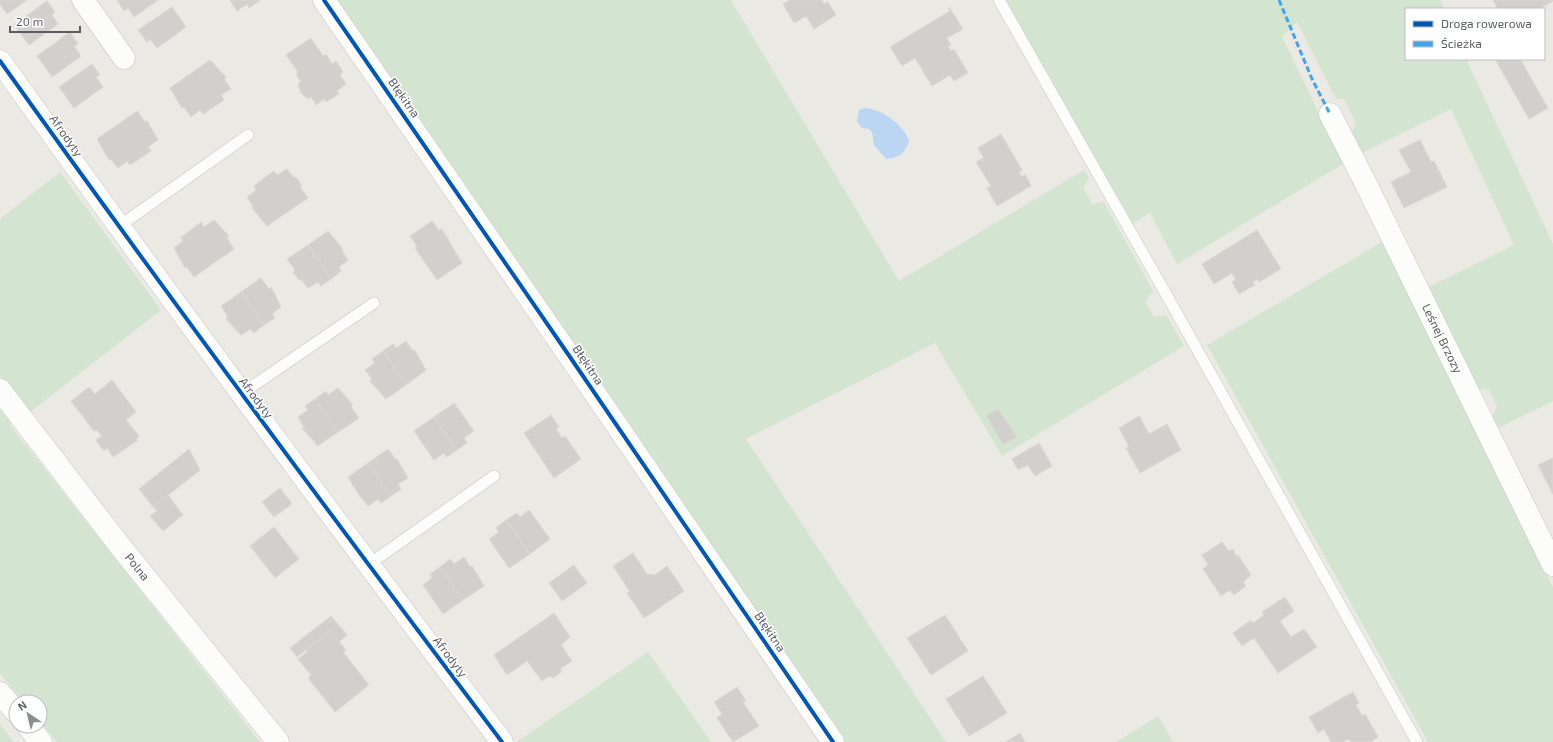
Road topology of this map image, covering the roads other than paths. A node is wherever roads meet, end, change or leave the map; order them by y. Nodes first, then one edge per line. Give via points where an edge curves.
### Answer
1 (83, 0) edge
2 (324, 0) edge
3 (999, 0) edge
4 (124, 58) dead end
5 (0, 61) edge
6 (1330, 114) dead end
7 (248, 135) dead end
8 (118, 227) junction
9 (374, 303) dead end
10 (0, 390) edge
11 (241, 394) junction
12 (494, 476) dead end
13 (368, 565) junction
14 (1553, 565) edge
15 (0, 693) edge
16 (8, 702) edge
17 (34, 734) edge
18 (41, 742) edge
19 (278, 742) edge
20 (502, 742) edge
21 (833, 742) edge
22 (1417, 742) edge

1 - 4 street
2 - 21 street, Błękitna
3 - 22 lane
5 - 8 street, Afrodyty
6 - 14 street, Leśnej Brzozy
7 - 8 lane
8 - 11 street, Afrodyty
9 - 11 lane
10 - 19 street, Polna via 120,546
11 - 13 street, Afrodyty
12 - 13 lane
13 - 20 street, Afrodyty
15 - 16 street
17 - 18 street

